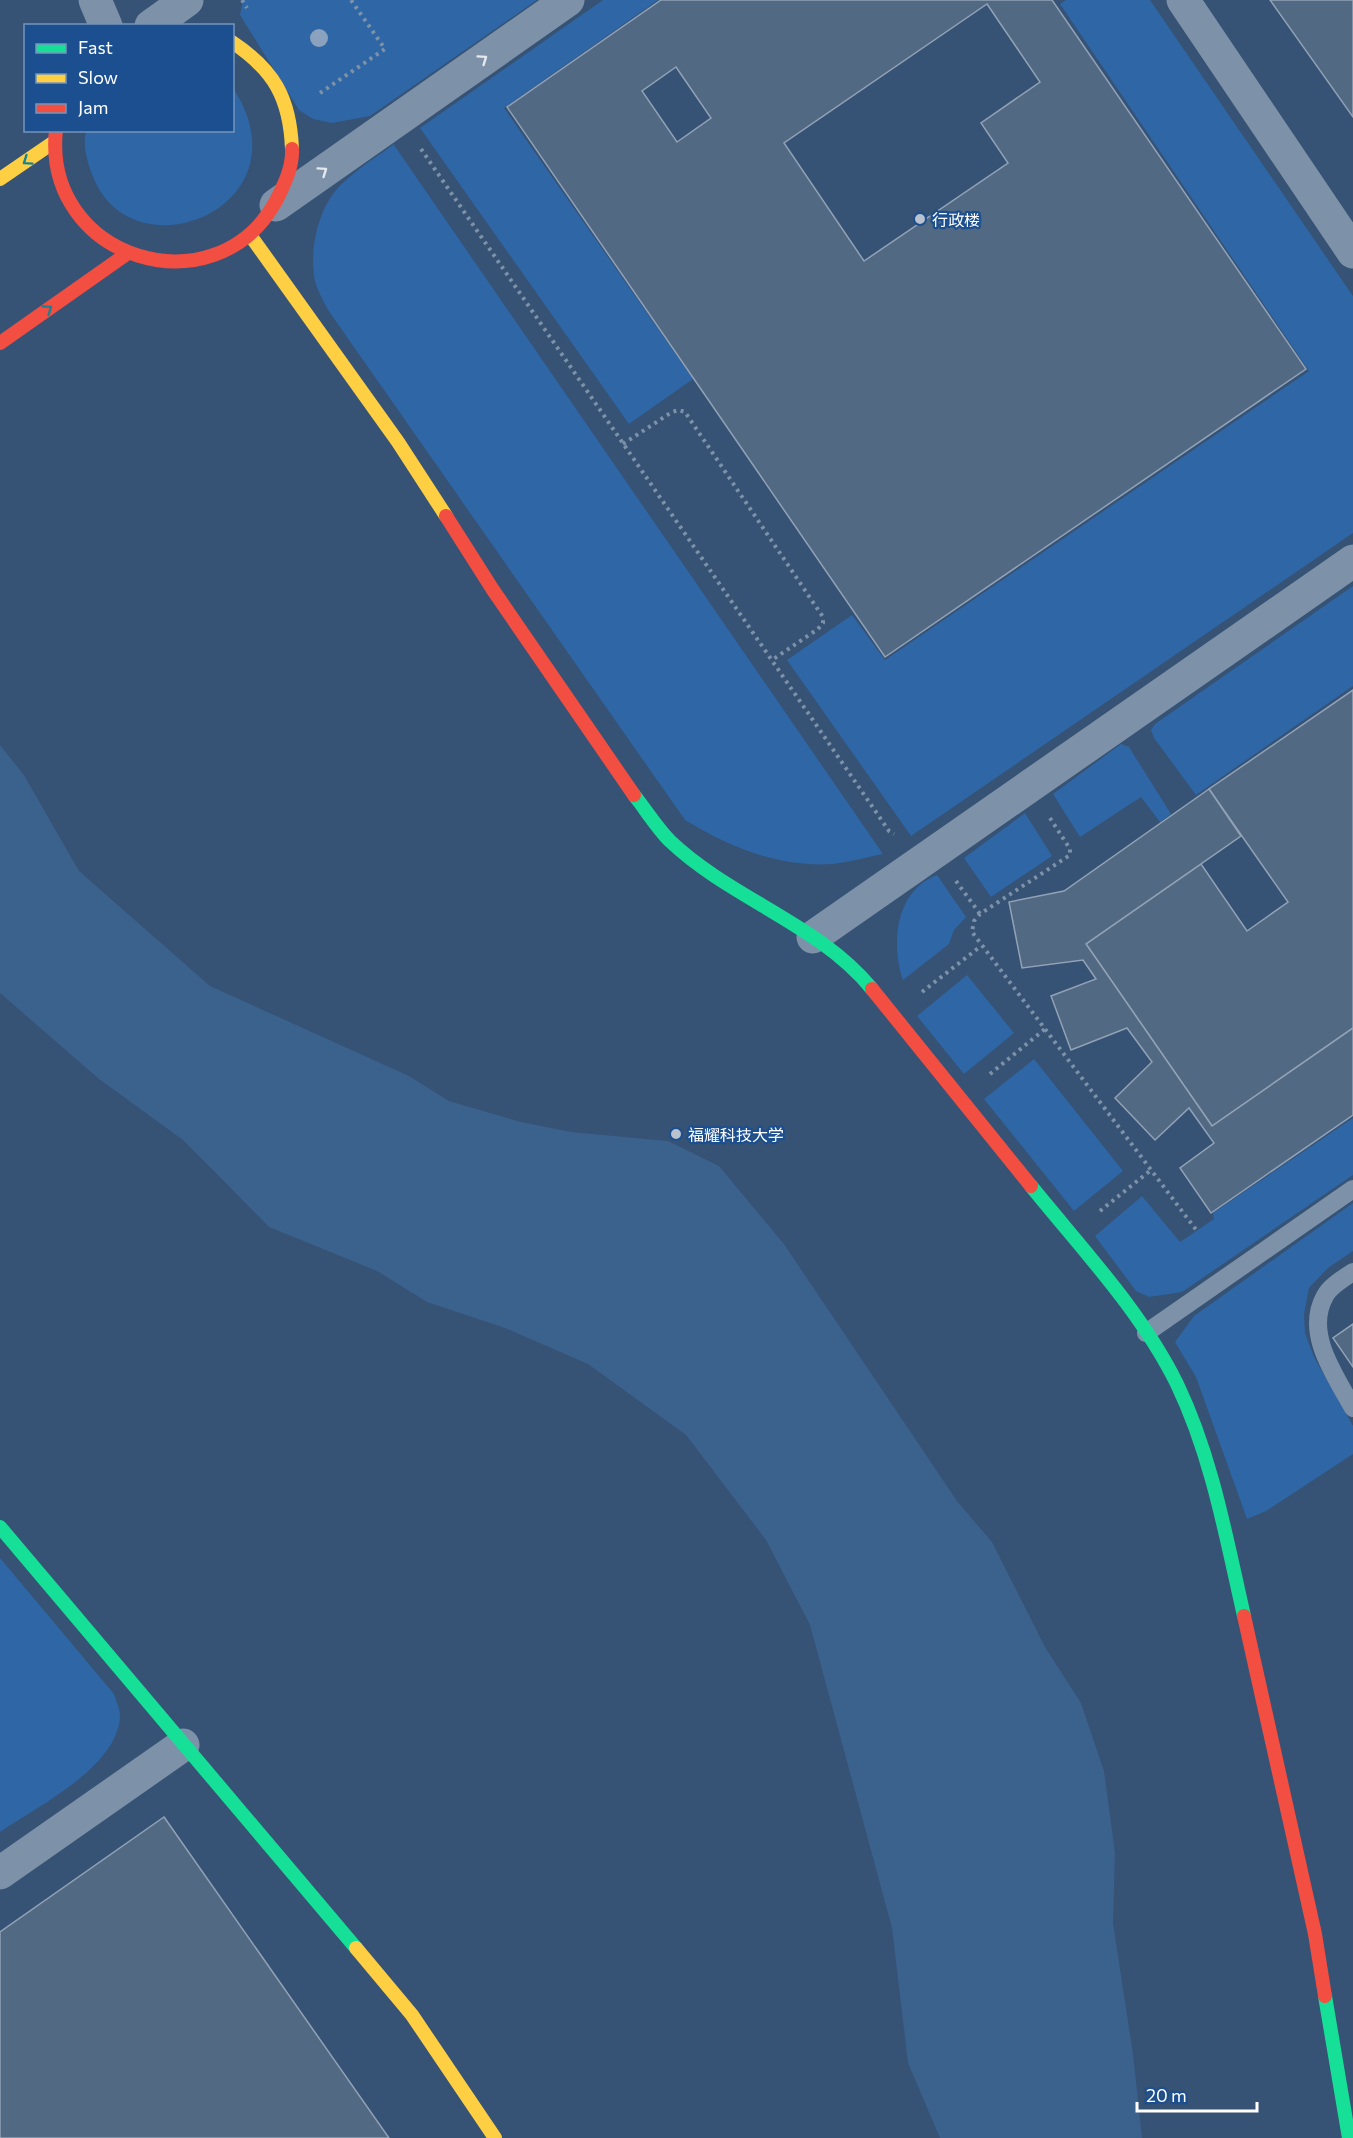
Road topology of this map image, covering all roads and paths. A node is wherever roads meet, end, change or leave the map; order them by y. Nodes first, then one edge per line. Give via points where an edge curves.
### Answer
1 (95, 0) edge
2 (187, 0) edge
3 (351, 0) edge
4 (568, 0) edge
5 (1183, 0) edge
6 (105, 24) edge
7 (154, 24) edge
8 (234, 43) edge
9 (319, 94) dead end
10 (399, 118) junction
11 (55, 136) edge
12 (0, 179) edge
13 (276, 205) junction
14 (250, 235) junction
15 (1353, 252) edge
16 (128, 253) junction
17 (0, 343) edge
18 (623, 444) junction
19 (1353, 561) edge
20 (772, 660) junction
21 (1029, 786) junction
22 (932, 853) junction
23 (813, 937) junction
24 (981, 946) junction
25 (893, 1015) junction
26 (1045, 1029) junction
27 (959, 1099) junction
28 (1151, 1170) junction
29 (1353, 1189) edge
30 (1197, 1231) dead end
31 (1070, 1236) junction
32 (1353, 1272) edge
33 (1146, 1333) junction
34 (1353, 1408) edge
35 (0, 1527) edge
36 (183, 1745) junction
37 (0, 1873) edge
38 (495, 2138) edge
39 (1349, 2138) edge

1 - 6 street
2 - 7 street
3 - 9 path via 385,49
10 -> 4 street
5 - 15 street
8 - 13 street via 257,58 280,91 291,128 290,168
13 -> 10 street
10 - 18 path
11 -> 12 street
11 - 16 street via 60,180 77,214 105,242
13 - 14 street
14 - 16 street via 216,255 179,263 140,259
14 - 23 street via 398,442 625,783 670,841 714,875
17 -> 16 street
18 - 20 path
18 - 20 path via 679,410 692,422 823,617 818,629
19 - 21 street
20 - 22 path via 889,831
21 - 22 street
21 - 24 path via 1070,849 1070,855 980,915 972,928
22 - 23 street
23 - 25 street via 860,974
24 - 25 path
24 - 26 path
25 - 27 street
26 - 27 path
26 - 28 path
27 - 31 street
28 - 30 path
28 - 31 path
29 - 33 lane
31 - 33 street
32 - 34 lane via 1325,1294 1316,1319 1326,1359
33 - 39 street via 1177,1385 1212,1472 1315,1935
35 - 36 street
36 - 37 street
36 - 38 street via 412,2015

